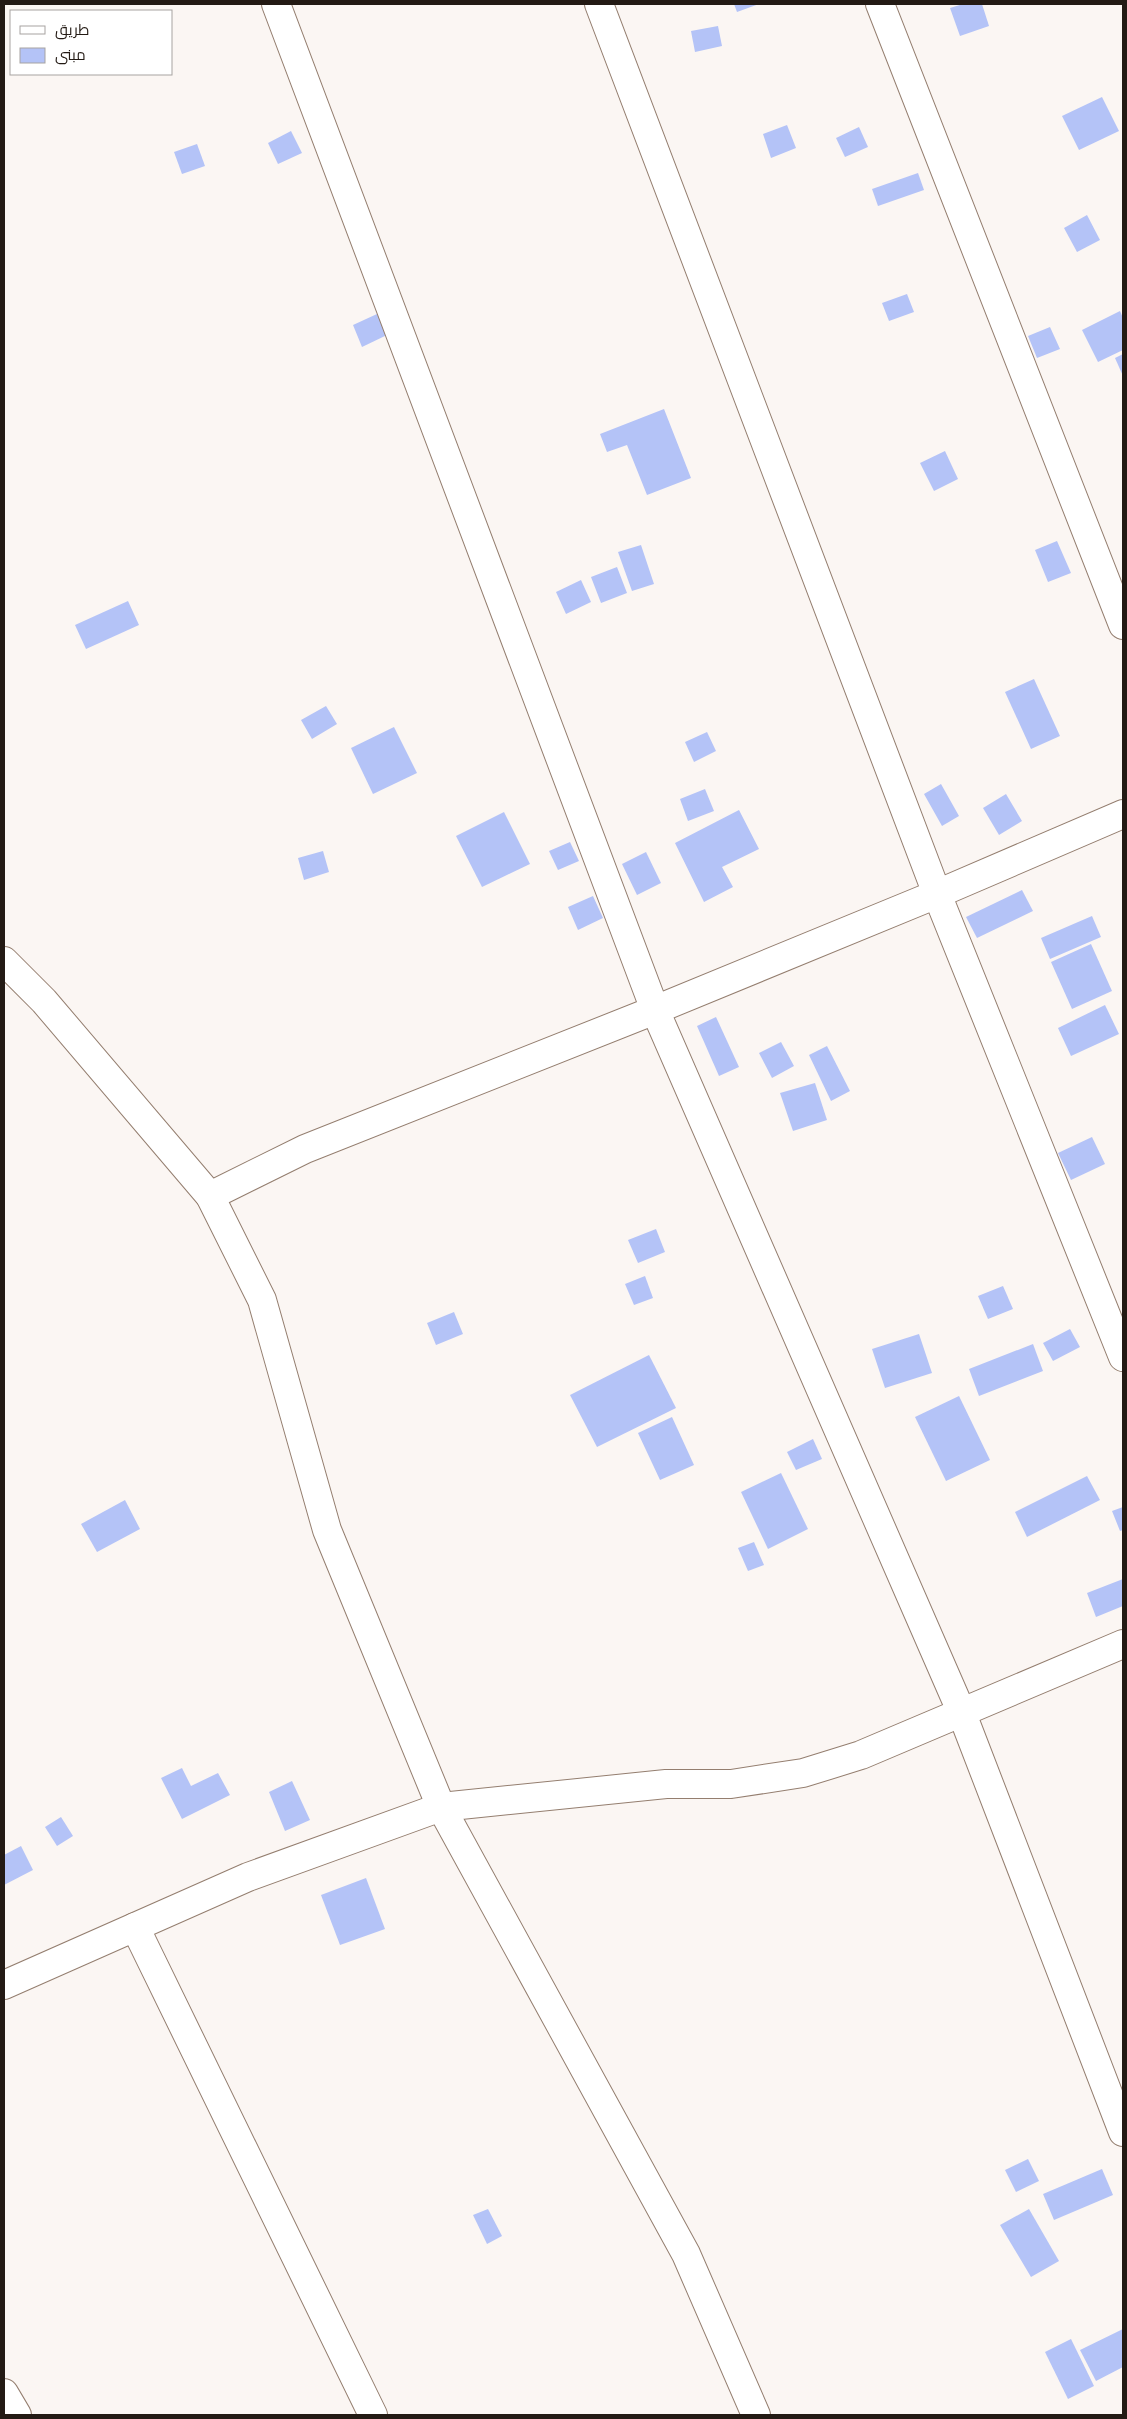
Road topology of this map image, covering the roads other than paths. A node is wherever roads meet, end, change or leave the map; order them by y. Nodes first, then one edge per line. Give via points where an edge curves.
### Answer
1 (276, 4) edge
2 (598, 4) edge
3 (880, 4) edge
4 (1123, 625) edge
5 (1123, 814) edge
6 (937, 894) junction
7 (4, 960) edge
8 (655, 1010) junction
9 (210, 1196) junction
10 (1123, 1357) edge
11 (1123, 1644) edge
12 (961, 1711) junction
13 (442, 1807) junction
14 (135, 1928) junction
15 (4, 1986) edge
16 (1123, 2132) edge
17 (4, 2393) edge
18 (17, 2415) edge
19 (373, 2415) edge
20 (756, 2415) edge

1 - 8 street
2 - 6 street
3 - 4 street
5 - 6 street
6 - 8 street
6 - 10 street
7 - 9 street via 44,1001
8 - 9 street via 305,1149
8 - 12 street
9 - 13 street via 262,1300 327,1530
11 - 12 street
12 - 13 street via 860,1755 803,1773 731,1784 666,1784
12 - 16 street
13 - 14 street via 248,1877
13 - 20 street via 686,2254
14 - 15 street
14 - 19 street
17 - 18 street

